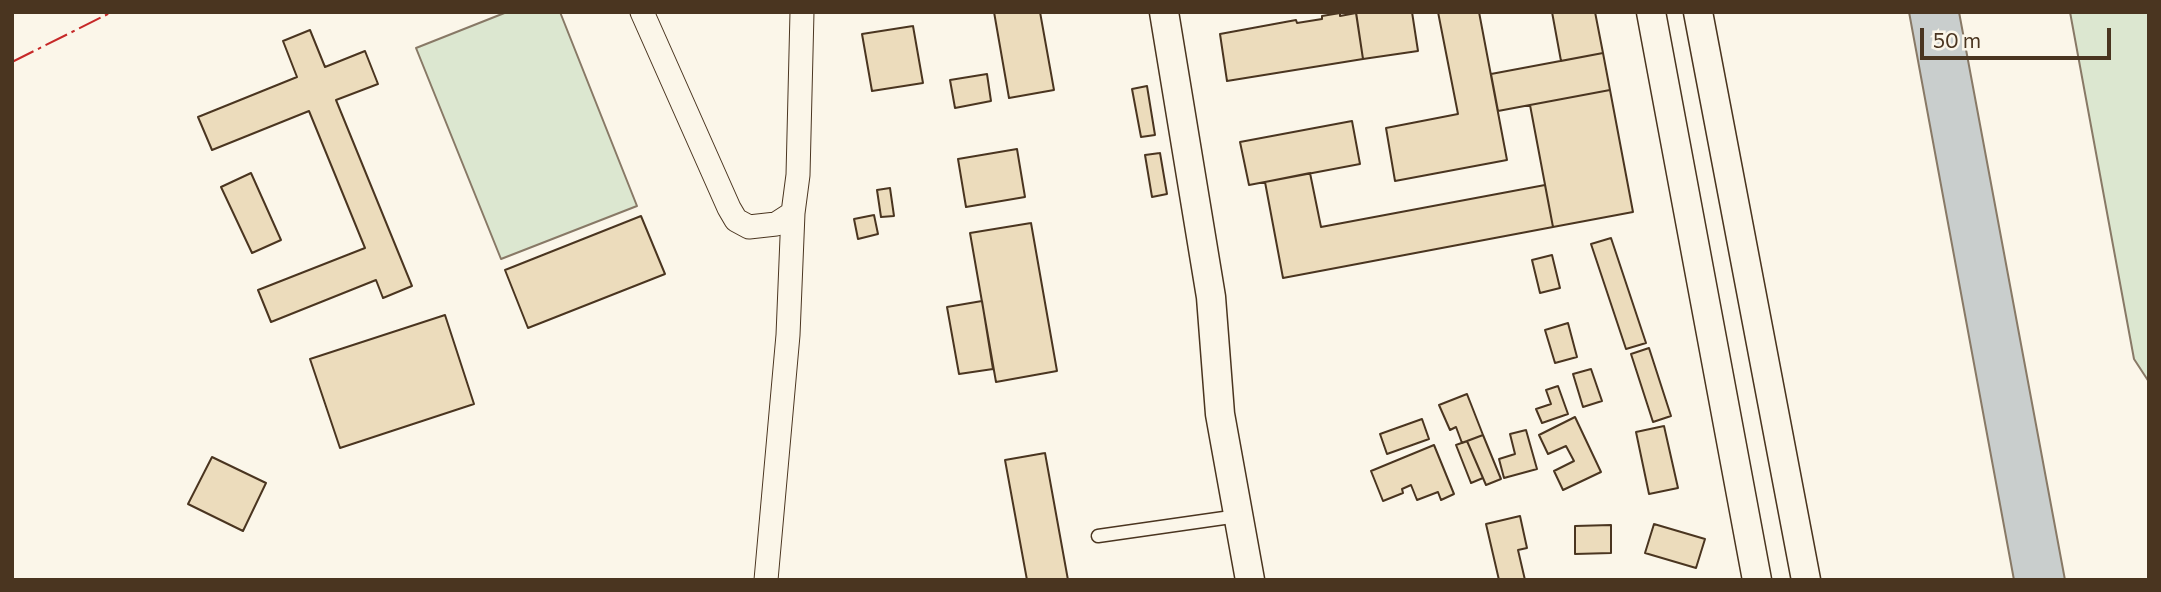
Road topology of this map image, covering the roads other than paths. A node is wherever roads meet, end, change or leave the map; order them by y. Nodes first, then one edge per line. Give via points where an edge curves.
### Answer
1 (642, 12) edge
2 (802, 12) edge
3 (1164, 12) edge
4 (1651, 12) edge
5 (1698, 12) edge
6 (793, 213) junction
7 (1239, 516) junction
8 (1098, 536) dead end
9 (766, 580) edge
10 (1250, 580) edge
11 (1757, 580) edge
12 (1806, 580) edge

1 - 6 street via 736,220 748,227 776,224
2 - 6 street
3 - 7 street via 1211,297 1220,414
4 - 11 street
5 - 12 street
6 - 9 street via 788,335
7 - 8 lane
7 - 10 street

